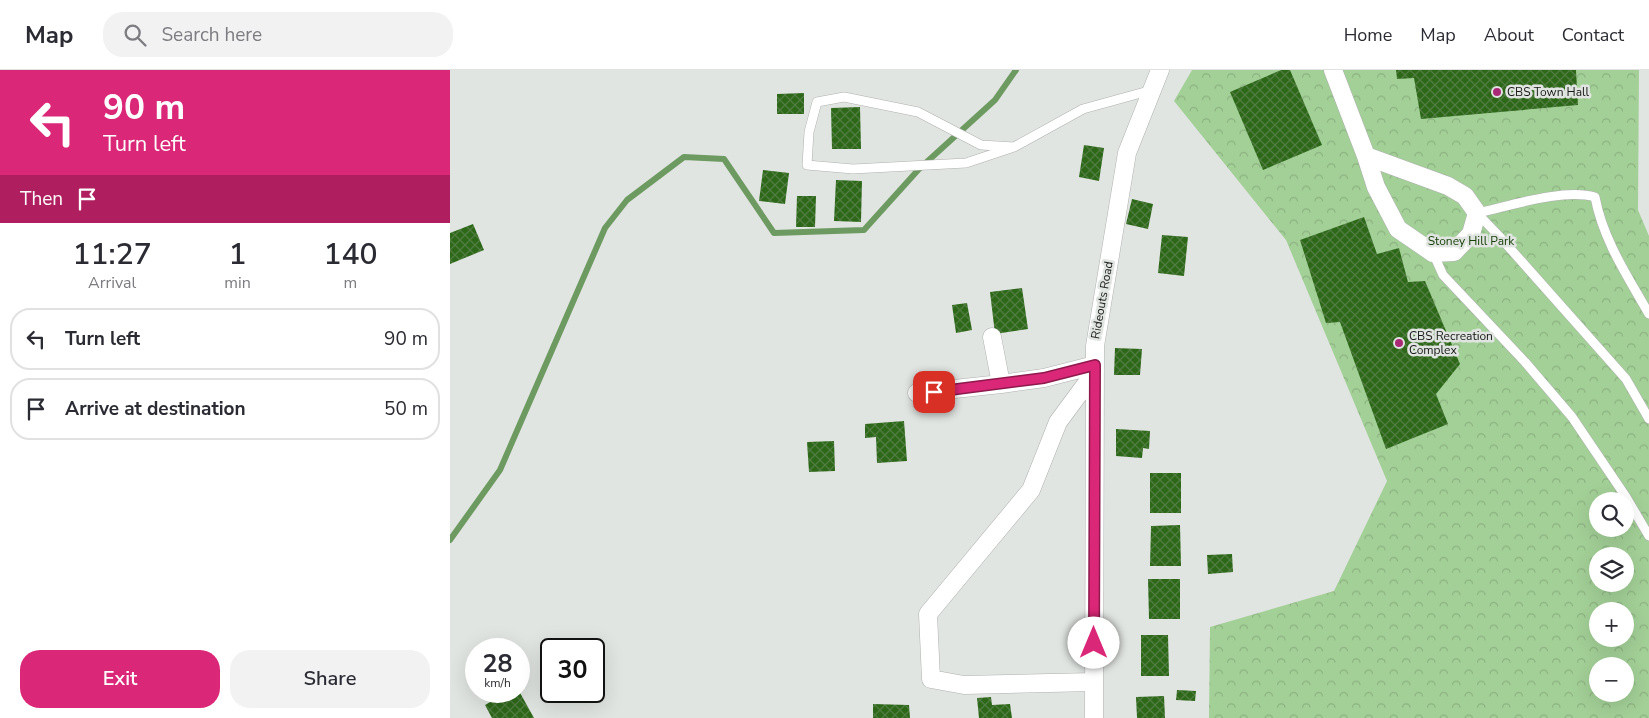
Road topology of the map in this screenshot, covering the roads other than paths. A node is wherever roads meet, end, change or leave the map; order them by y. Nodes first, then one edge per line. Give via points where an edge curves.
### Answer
1 (1160, 70) edge
2 (1333, 70) edge
3 (1152, 90) junction
4 (1014, 147) junction
5 (1366, 156) junction
6 (1476, 213) junction
7 (1433, 253) junction
8 (1649, 314) edge
9 (992, 337) dead end
10 (1095, 369) junction
11 (1002, 384) junction
12 (917, 394) dead end
13 (1649, 419) edge
14 (1649, 536) edge
15 (1094, 682) junction
16 (1094, 718) edge

1 - 3 street, Rideouts Road
2 - 5 street
3 - 4 lane via 1083,109
3 - 10 street, Rideouts Road via 1127,153 1095,346
4 - 4 lane via 981,145 918,112 844,97 817,102 809,132 807,165 853,168 966,163
5 - 6 street via 1448,186 1465,196
5 - 7 street via 1376,186 1398,229
6 - 7 street via 1471,234 1454,252
6 - 8 lane via 1549,197 1583,194 1595,197 1616,256
6 - 13 lane via 1626,379
7 - 14 lane via 1443,275 1572,417
9 - 11 street
10 - 11 street
10 - 15 street, Rideouts Road
10 - 15 street via 1058,422 1031,490 928,614 931,679 964,686
11 - 12 street
15 - 16 street, Rideouts Road

